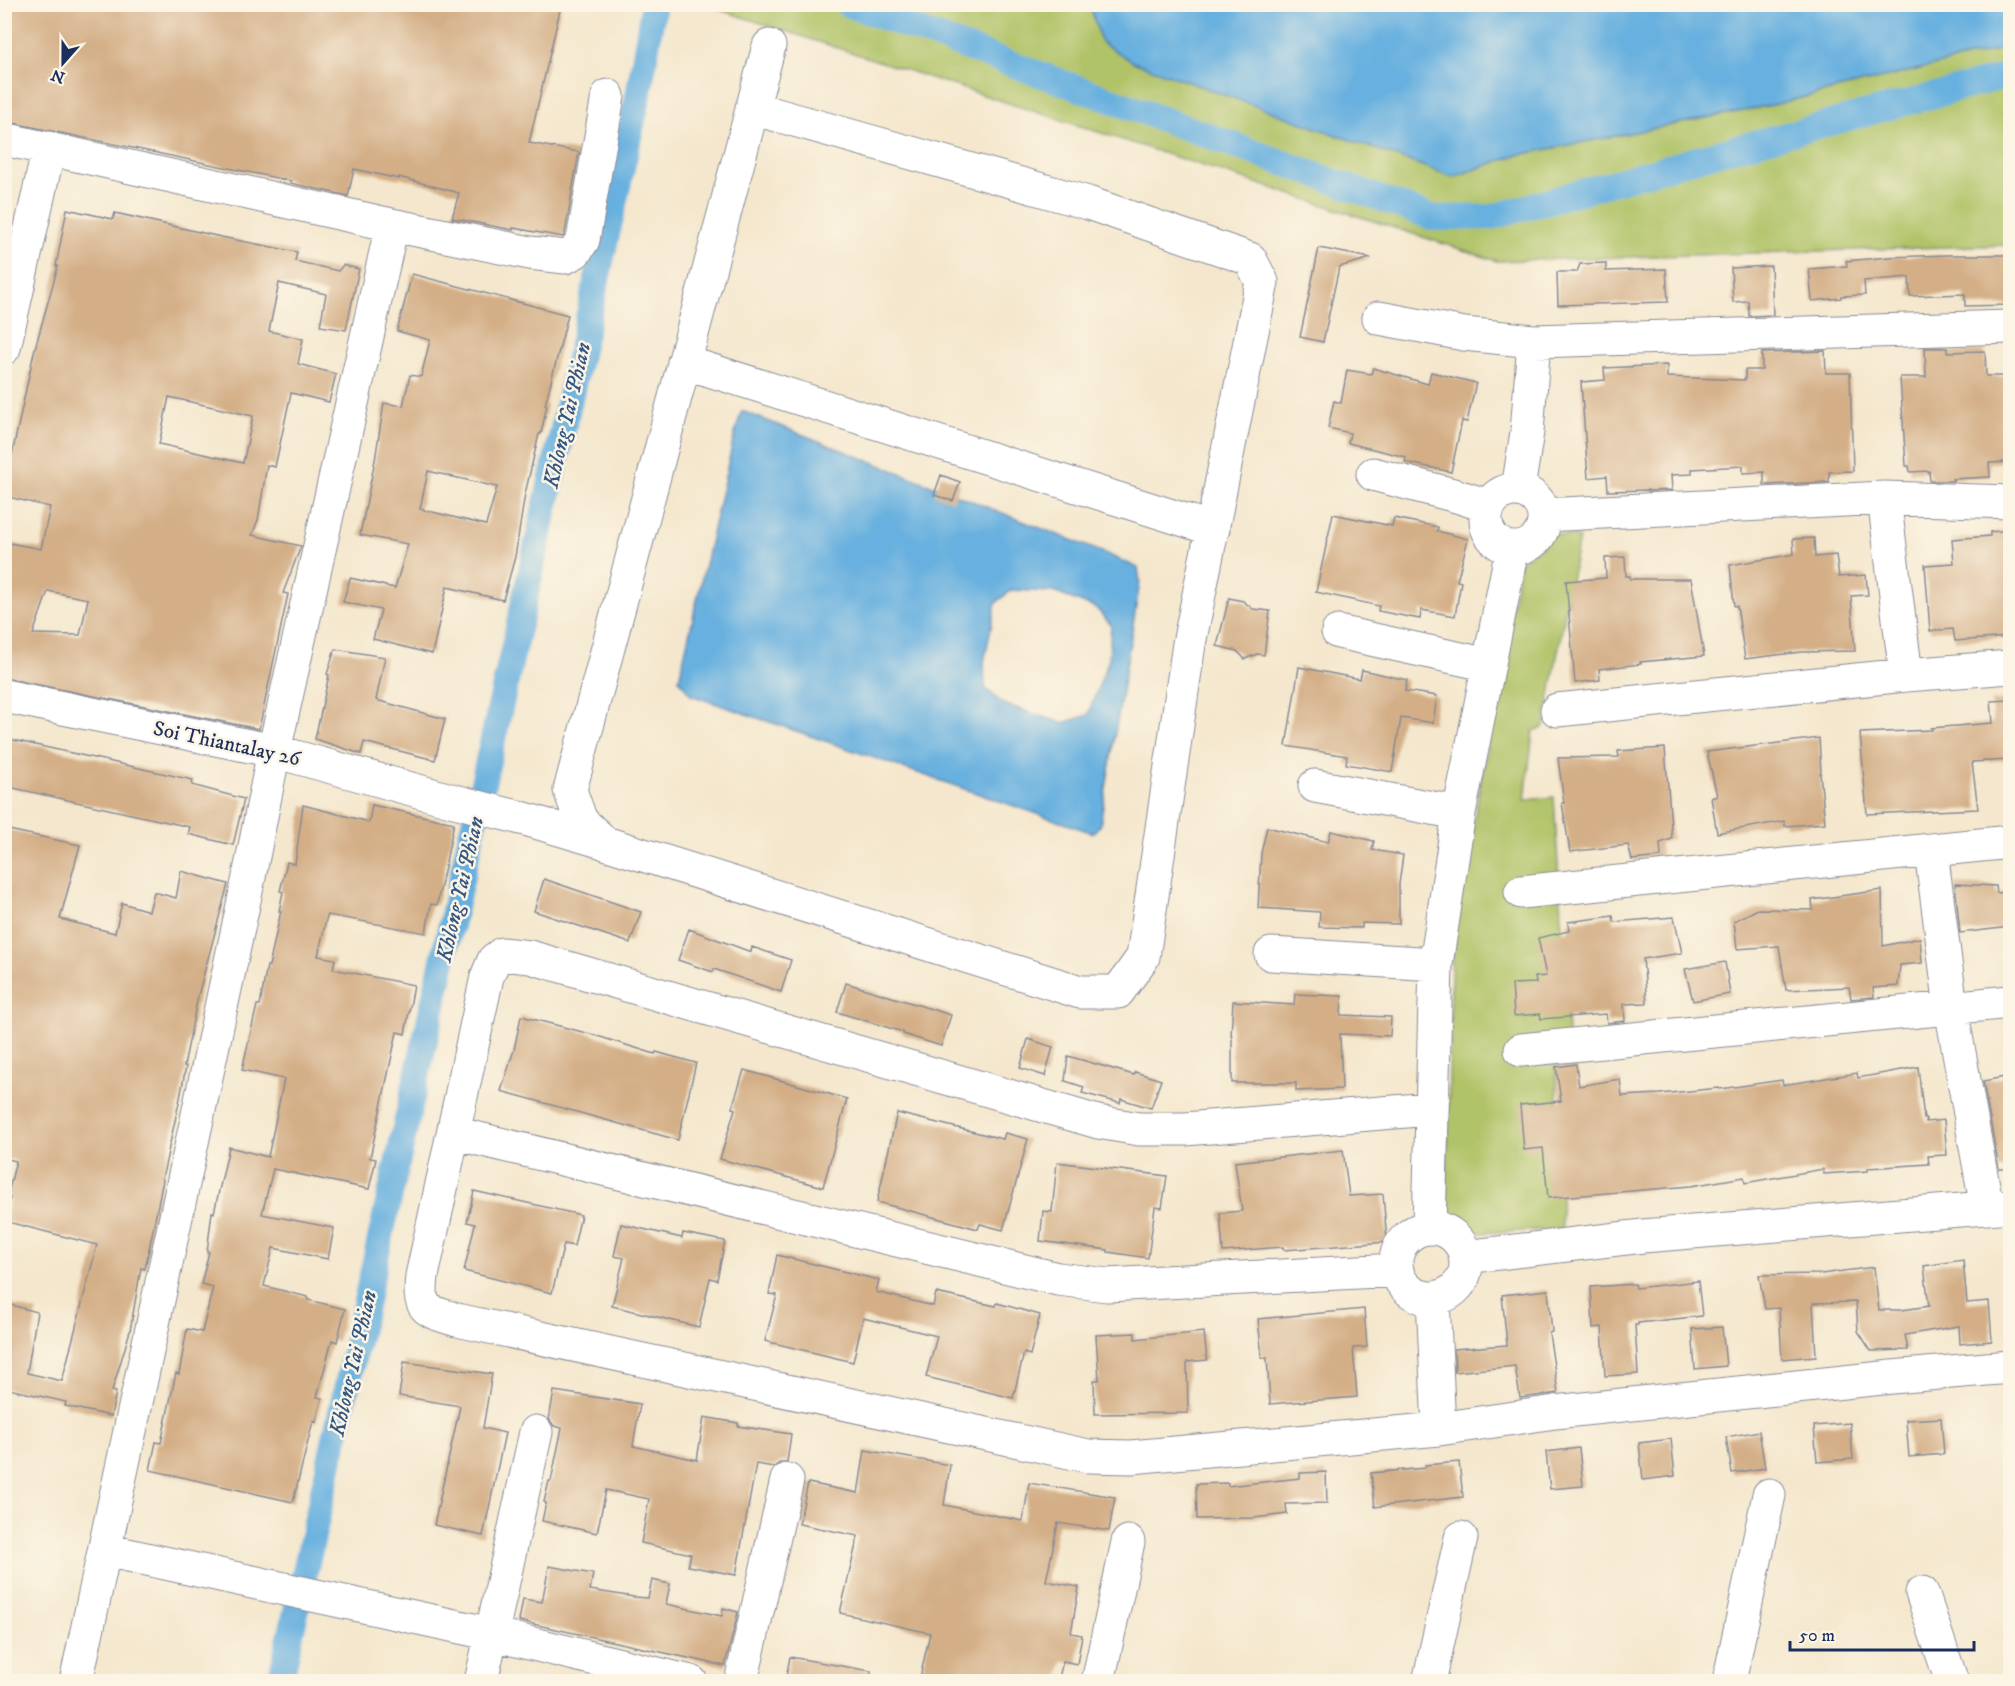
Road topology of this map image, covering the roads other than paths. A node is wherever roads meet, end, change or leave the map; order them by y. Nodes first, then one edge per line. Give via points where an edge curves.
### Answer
1 (769, 46) dead end
2 (608, 96) dead end
3 (752, 108) junction
4 (4, 139) edge
5 (49, 148) junction
6 (392, 225) junction
7 (1379, 318) dead end
8 (2010, 327) edge
9 (1534, 341) junction
10 (4, 348) edge
11 (684, 362) junction
12 (1373, 474) dead end
13 (1518, 489) junction
14 (1884, 498) junction
15 (2010, 502) edge
16 (1488, 506) junction
17 (1544, 514) junction
18 (1213, 529) junction
19 (1512, 549) junction
20 (1338, 632) dead end
21 (1489, 665) junction
22 (2010, 667) edge
23 (1906, 675) junction
24 (4, 696) edge
25 (1557, 710) dead end
26 (274, 751) junction
27 (1314, 786) dead end
28 (1459, 813) junction
29 (2010, 842) edge
30 (605, 843) junction
31 (1931, 851) junction
32 (1521, 892) dead end
33 (1272, 954) dead end
34 (1436, 964) junction
35 (2010, 1002) edge
36 (1951, 1008) junction
37 (1521, 1050) dead end
38 (1431, 1109) junction
39 (454, 1133) junction
40 (1999, 1207) edge
41 (1429, 1227) junction
42 (1465, 1257) junction
43 (1397, 1270) junction
44 (1433, 1298) junction
45 (2010, 1367) edge
46 (1439, 1429) junction
47 (536, 1432) dead end
48 (787, 1480) dead end
49 (1769, 1495) dead end
50 (1461, 1538) dead end
51 (1128, 1542) dead end
52 (105, 1550) junction
53 (1922, 1593) dead end
54 (492, 1634) junction
55 (76, 1682) edge
56 (481, 1682) edge
57 (692, 1682) edge
58 (741, 1682) edge
59 (1098, 1682) edge
60 (1429, 1682) edge
61 (1729, 1682) edge
62 (1952, 1682) edge

1 - 3 street
2 - 6 street via 583,240 575,252 565,257 530,253
3 - 11 street
3 - 18 street via 1088,202 1250,259 1262,282
4 - 5 street
5 - 6 street
5 - 10 street
6 - 26 street
7 - 9 street via 1464,334
8 - 9 street
9 - 13 street
11 - 18 street
11 - 30 street via 570,790 581,821
12 - 16 street
13 - 16 street via 1500,493
13 - 17 street via 1531,494
14 - 15 street
14 - 17 street
14 - 23 street
16 - 19 street via 1486,528 1492,538
17 - 19 street via 1540,536 1522,548
18 - 30 street, Soi Thiantalay 26 via 1189,644 1143,957 1118,992 1080,992
19 - 21 street
20 - 21 street
21 - 28 street
22 - 23 street
23 - 25 street
24 - 26 street, Soi Thiantalay 26
26 - 30 street, Soi Thiantalay 26
26 - 52 street
27 - 28 street
28 - 34 street
29 - 31 street
31 - 32 street
31 - 36 street
33 - 34 street
34 - 38 street
35 - 36 street
36 - 37 street
36 - 40 street
38 - 39 street via 1185,1129 1098,1122 531,957 502,954 494,960 487,977
38 - 41 street
39 - 43 street via 1058,1279 1107,1285
39 - 46 street via 420,1295 423,1305 432,1312 457,1320 1088,1456 1131,1456
40 - 42 street via 1643,1236
41 - 42 street via 1450,1233
41 - 43 street via 1408,1236 1399,1247
42 - 44 street via 1465,1272 1459,1285
43 - 44 street via 1406,1288
44 - 46 street
45 - 46 street via 1555,1412
47 - 54 street
48 - 58 street
49 - 61 street
50 - 60 street
51 - 59 street
52 - 54 street
52 - 55 street
53 - 62 street
54 - 56 street
54 - 57 street

